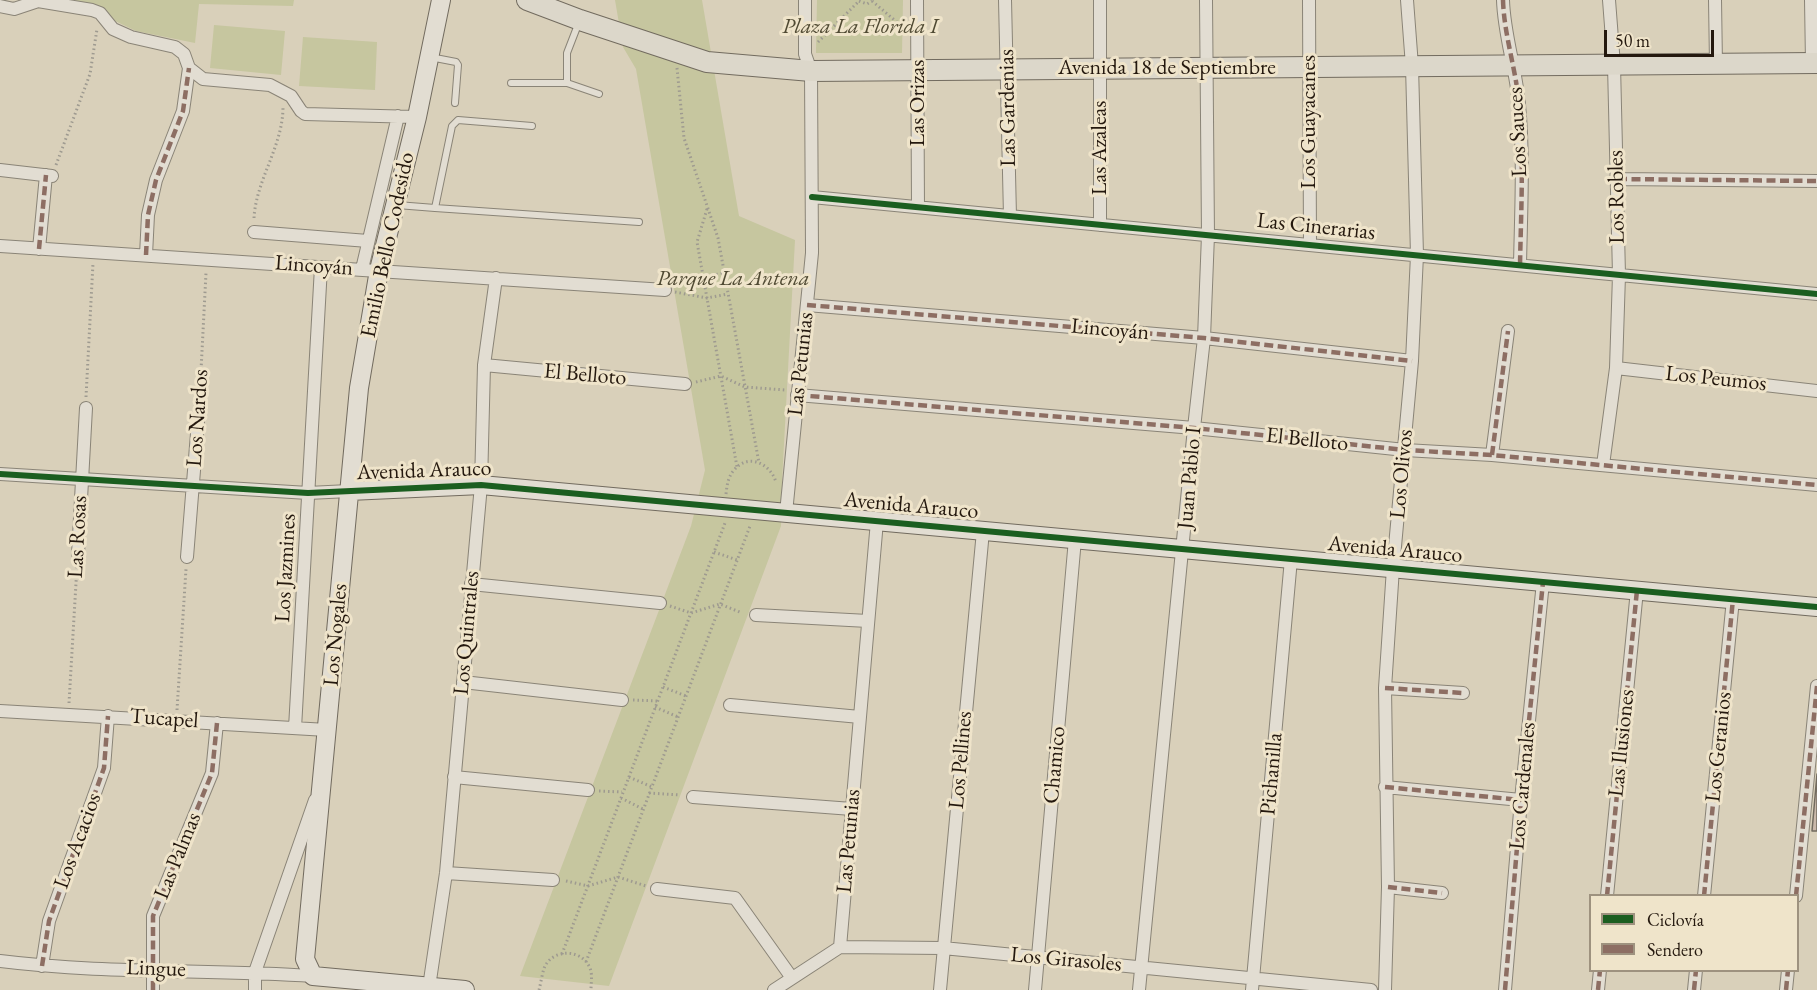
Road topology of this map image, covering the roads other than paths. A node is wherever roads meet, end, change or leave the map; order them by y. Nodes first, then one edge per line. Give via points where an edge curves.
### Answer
1 (441, 0) edge
2 (527, 0) edge
3 (805, 0) edge
4 (917, 0) edge
5 (1005, 0) edge
6 (1100, 0) edge
7 (1206, 0) edge
8 (1309, 0) edge
9 (1407, 0) edge
10 (1503, 0) edge
11 (1609, 0) edge
12 (1715, 0) edge
13 (1811, 0) edge
14 (0, 6) edge
15 (580, 20) junction
16 (428, 56) junction
17 (808, 63) junction
18 (1815, 63) edge
19 (1716, 64) junction
20 (1614, 65) junction
21 (1412, 66) junction
22 (1514, 66) junction
23 (1309, 67) junction
24 (189, 68) junction
25 (1207, 68) junction
26 (1007, 69) junction
27 (1100, 69) junction
28 (917, 70) junction
29 (511, 83) dead end
30 (567, 83) junction
31 (598, 94) dead end
32 (455, 103) dead end
33 (398, 116) junction
34 (417, 117) junction
35 (532, 126) dead end
36 (0, 170) edge
37 (1618, 179) junction
38 (1817, 181) edge
39 (812, 197) junction
40 (396, 205) junction
41 (918, 207) junction
42 (435, 208) junction
43 (1010, 216) junction
44 (639, 222) dead end
45 (1100, 225) junction
46 (254, 232) road end
47 (1208, 235) junction
48 (368, 241) junction
49 (1310, 245) junction
50 (0, 246) edge
51 (39, 249) junction
52 (146, 255) junction
53 (1417, 255) junction
54 (1520, 265) junction
55 (321, 267) junction
56 (370, 270) junction
57 (1619, 274) junction
58 (496, 278) junction
59 (665, 290) road end
60 (1817, 294) edge
61 (807, 305) junction
62 (1508, 331) dead end
63 (1204, 338) junction
64 (1412, 361) junction
65 (484, 365) junction
66 (1616, 368) junction
67 (685, 384) road end
68 (1817, 391) edge
69 (798, 393) junction
70 (86, 408) road end
71 (198, 421) road end
72 (1194, 428) junction
73 (1405, 450) junction
74 (1492, 455) junction
75 (1603, 465) junction
76 (0, 474) edge
77 (81, 480) junction
78 (481, 485) junction
79 (1817, 485) edge
80 (193, 486) junction
81 (349, 491) junction
82 (308, 493) junction
83 (786, 513) junction
84 (877, 521) junction
85 (983, 531) junction
86 (1075, 539) junction
87 (1183, 549) junction
88 (78, 554) road end
89 (187, 557) road end
90 (1291, 559) junction
91 (1393, 568) junction
92 (1543, 582) junction
93 (471, 584) junction
94 (1637, 590) junction
95 (1733, 599) junction
96 (660, 603) road end
97 (1817, 607) edge
98 (756, 615) dead end
99 (868, 621) junction
100 (463, 682) junction
101 (1817, 687) edge
102 (1385, 688) junction
103 (1463, 693) dead end
104 (622, 700) road end
105 (730, 705) dead end
106 (0, 711) edge
107 (108, 716) junction
108 (860, 717) junction
109 (217, 723) junction
110 (295, 728) junction
111 (327, 730) junction
112 (454, 777) junction
113 (322, 779) junction
114 (1385, 787) junction
115 (588, 790) road end
116 (693, 797) road end
117 (1521, 800) junction
118 (852, 809) junction
119 (446, 873) junction
120 (553, 880) road end
121 (1388, 887) junction
122 (657, 890) road end
123 (1442, 893) dead end
124 (1607, 894) edge
125 (1704, 894) edge
126 (1796, 894) edge
127 (840, 946) junction
128 (943, 948) junction
129 (1038, 957) junction
130 (0, 961) edge
131 (42, 966) junction
132 (1142, 967) junction
133 (154, 969) junction
134 (310, 971) junction
135 (255, 972) junction
136 (1600, 972) edge
137 (1696, 972) edge
138 (1788, 972) edge
139 (792, 978) junction
140 (1253, 985) edge
141 (429, 987) junction
142 (153, 990) edge
143 (255, 990) edge
144 (465, 990) edge
145 (774, 990) edge
146 (940, 990) edge
147 (1035, 990) edge
148 (1139, 990) edge
149 (1371, 990) edge
150 (1385, 990) edge
151 (1505, 990) edge
152 (1598, 990) edge
153 (1694, 990) edge
154 (1786, 990) edge

1 - 16 street, Emilio Bello Codesido
2 - 15 main road, Avenida 18 de Septiembre
3 - 17 street, Las Petunias
4 - 28 street, Las Orizas
5 - 26 street, Las Gardenias
6 - 27 street, Las Azaleas
7 - 25 street, Juan Pablo I
8 - 23 street, Los Guayacanes
9 - 21 street, Los Olivos
10 - 22 street, Los Sauces
11 - 20 street, Los Robles
12 - 19 street
13 - 18 street
14 - 24 street via 14,9 39,2 92,10 100,13 113,29 175,47 184,54
15 - 17 main road, Avenida 18 de Septiembre via 707,62
15 - 30 lane via 567,54
16 - 32 lane via 458,65
16 - 34 street, Emilio Bello Codesido
17 - 28 main road, Avenida 18 de Septiembre
17 - 39 street, Las Petunias
18 - 19 main road, Avenida 18 de Septiembre
19 - 20 main road, Avenida 18 de Septiembre
20 - 22 main road, Avenida 18 de Septiembre
20 - 37 street, Los Robles
21 - 22 main road, Avenida 18 de Septiembre
21 - 23 main road, Avenida 18 de Septiembre
21 - 53 street, Los Olivos
22 - 54 street, Los Sauces via 1521,161
23 - 25 main road, Avenida 18 de Septiembre
23 - 49 street, Los Guayacanes
24 - 33 street via 203,79 270,85 291,96 305,114
24 - 52 street via 183,111 156,180 148,215
25 - 27 main road, Avenida 18 de Septiembre
25 - 47 street, Juan Pablo I
26 - 27 main road, Avenida 18 de Septiembre
26 - 28 main road, Avenida 18 de Septiembre
26 - 43 street, Las Gardenias
27 - 45 street, Las Azaleas
28 - 41 street, Las Orizas
29 - 30 lane
30 - 31 lane
33 - 34 street
33 - 48 street
34 - 40 street, Emilio Bello Codesido
35 - 42 lane via 454,122
36 - 51 street via 49,175
37 - 38 street
37 - 57 street, Los Robles
39 - 41 street, Las Cinerarias
39 - 61 street, Las Petunias
40 - 42 lane
40 - 56 street, Emilio Bello Codesido
41 - 43 street, Las Cinerarias
42 - 44 lane
43 - 45 street, Las Cinerarias
45 - 47 street, Las Cinerarias
46 - 48 street
47 - 49 street, Las Cinerarias
47 - 63 street, Juan Pablo I
48 - 56 street
49 - 53 street, Las Cinerarias
50 - 51 street, Lincoyán
51 - 52 street, Lincoyán
52 - 55 street, Lincoyán
53 - 54 street, Las Cinerarias
53 - 64 street, Los Olivos
54 - 57 street, Las Cinerarias
55 - 56 street, Lincoyán
55 - 82 street, Los Jazmines
56 - 58 street, Lincoyán
56 - 81 street, Emilio Bello Codesido
57 - 60 street, Las Cinerarias
57 - 66 street, Los Robles
58 - 59 street, Lincoyán
58 - 65 street, Los Quintrales
61 - 63 street, Lincoyán
61 - 69 street, Las Petunias
62 - 74 street
63 - 64 street, Lincoyán
63 - 72 street, Juan Pablo I
64 - 73 street, Los Olivos
65 - 67 street, El Belloto
65 - 78 street, Los Quintrales
66 - 68 street, Los Peumos
66 - 75 street, Los Robles
69 - 72 street, El Belloto
69 - 83 street, Las Petunias
70 - 77 street, Las Rosas
71 - 80 street, Los Nardos
72 - 73 street, El Belloto
72 - 87 street, Juan Pablo I
73 - 74 street, El Belloto
73 - 91 street, Los Olivos
74 - 75 street, El Belloto
75 - 79 street, El Belloto
76 - 77 street, Avenida Arauco
77 - 80 street, Avenida Arauco
77 - 88 street, Las Rosas
78 - 81 street, Avenida Arauco
78 - 83 street, Avenida Arauco
78 - 93 street, Los Quintrales
80 - 82 street, Avenida Arauco
80 - 89 street, Los Nardos
81 - 82 street, Avenida Arauco
81 - 111 street, Los Nogales
82 - 110 street, Los Jazmines
83 - 84 street, Avenida Arauco
84 - 85 street, Avenida Arauco
84 - 99 street, Las Petunias
85 - 86 street, Avenida Arauco
85 - 128 street, Los Pellines
86 - 87 street, Avenida Arauco
86 - 129 street, Chamico
87 - 90 street, Avenida Arauco
87 - 132 street, Juan Pablo I
90 - 91 street, Avenida Arauco
90 - 140 street, Pichanilla
91 - 92 street, Avenida Arauco
91 - 102 street, Los Olivos
92 - 94 street, Avenida Arauco
92 - 117 street, Los Cardenales
93 - 96 street
93 - 100 street, Los Quintrales
94 - 95 street, Avenida Arauco
94 - 124 street, Las Ilusiones
95 - 97 street, Avenida Arauco
95 - 125 street, Los Geranios
98 - 99 street
99 - 108 street, Las Petunias
100 - 104 street
100 - 112 street, Los Quintrales
101 - 126 street
102 - 103 street
102 - 114 street, Los Olivos
105 - 108 street
106 - 107 street, Tucapel
107 - 109 street, Tucapel
107 - 131 street, Los Acacios via 104,768 49,921
108 - 118 street, Las Petunias
109 - 110 street, Tucapel
109 - 133 street, Las Palmas via 212,773 153,916
110 - 111 street, Tucapel
111 - 113 street, Los Nogales
112 - 115 street
112 - 119 street, Los Quintrales
113 - 134 street, Los Nogales via 305,959
113 - 135 street, Los Nogales
114 - 117 street
114 - 121 street, Los Olivos
116 - 118 street
117 - 151 street, Los Cardenales
118 - 127 street, Las Petunias
119 - 120 street
119 - 141 street, Los Quintrales
121 - 123 street
121 - 150 street, Los Olivos
122 - 139 street via 735,898
127 - 128 street, Los Girasoles
127 - 139 street
128 - 129 street, Los Girasoles
128 - 146 street, Los Pellines
129 - 132 street, Los Girasoles
129 - 147 street, Chamico
130 - 131 street, Lingue
131 - 133 street, Lingue
132 - 140 street, Los Girasoles
132 - 148 street, Juan Pablo I
133 - 135 street, Lingue
133 - 142 street, Las Palmas
134 - 135 street, Lingue
134 - 141 street, Lingue
135 - 143 street, Los Nogales
136 - 152 street
137 - 153 street
138 - 154 street
139 - 145 street
140 - 149 street, Los Girasoles
141 - 144 street, Lingue

